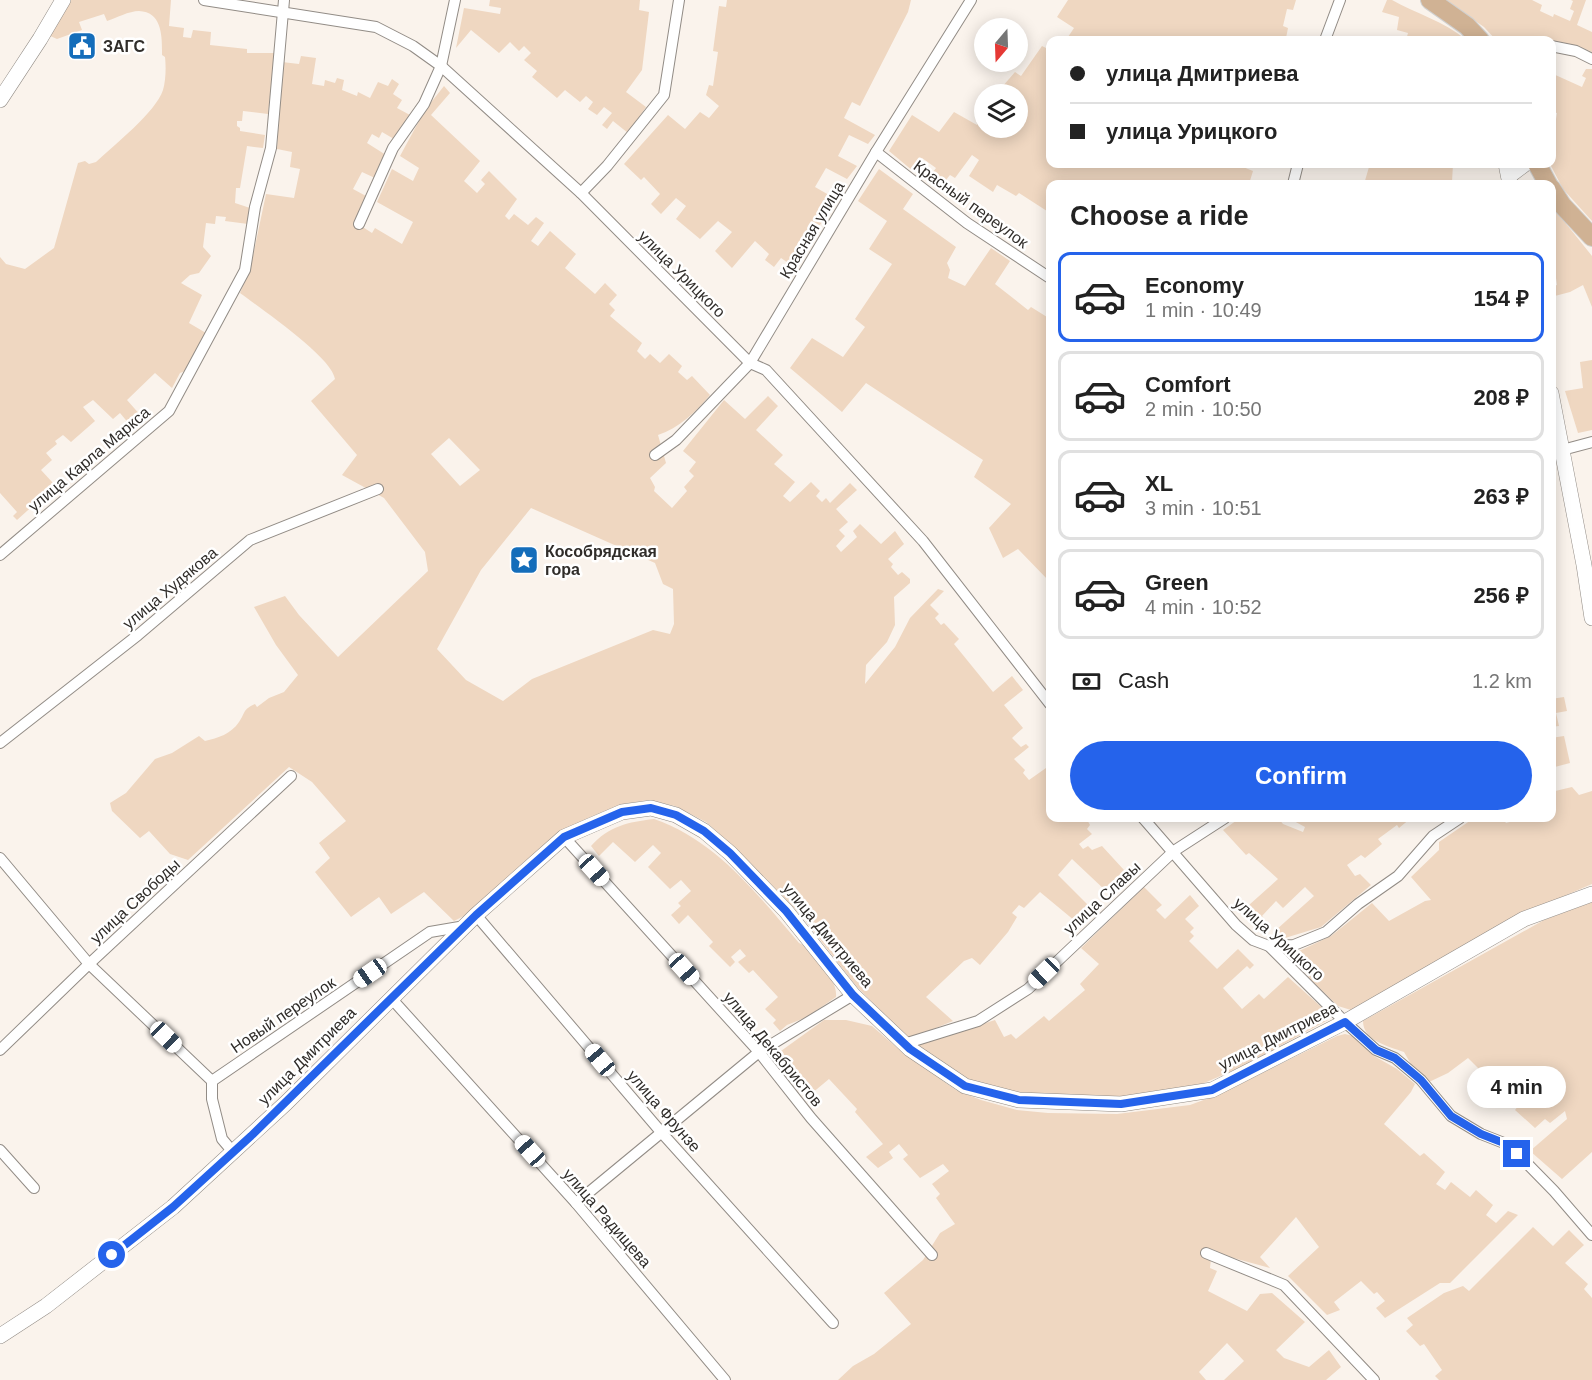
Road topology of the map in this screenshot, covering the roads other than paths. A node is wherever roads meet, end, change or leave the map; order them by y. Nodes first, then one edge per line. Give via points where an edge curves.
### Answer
1 (63, 0) edge
2 (204, 0) edge
3 (455, 0) edge
4 (679, 0) edge
5 (971, 0) edge
6 (1340, 0) edge
7 (1430, 0) edge
8 (283, 6) edge
9 (1326, 36) edge
10 (1476, 36) edge
11 (1556, 47) edge
12 (1592, 59) edge
13 (441, 66) junction
14 (0, 100) edge
15 (876, 152) junction
16 (580, 193) junction
17 (1556, 196) edge
18 (359, 224) dead end
19 (1592, 237) edge
20 (1046, 275) edge
21 (750, 363) junction
22 (1592, 442) edge
23 (1556, 451) edge
24 (655, 455) dead end
25 (378, 489) dead end
26 (0, 555) edge
27 (1592, 618) edge
28 (1046, 699) edge
29 (0, 743) edge
30 (291, 776) dead end
31 (1147, 822) edge
32 (1219, 822) edge
33 (1454, 822) edge
34 (564, 837) junction
35 (1174, 851) junction
36 (0, 858) edge
37 (1592, 894) edge
38 (471, 920) junction
39 (1269, 946) junction
40 (89, 964) junction
41 (853, 995) junction
42 (391, 998) junction
43 (1345, 1022) junction
44 (904, 1044) junction
45 (0, 1050) edge
46 (759, 1052) junction
47 (212, 1082) junction
48 (661, 1132) junction
49 (0, 1150) edge
50 (233, 1152) junction
51 (34, 1188) dead end
52 (576, 1203) junction
53 (1592, 1235) edge
54 (1206, 1253) dead end
55 (932, 1255) dead end
56 (833, 1323) dead end
57 (0, 1335) edge
58 (725, 1380) edge
59 (1374, 1380) edge

1 - 14 street
2 - 8 street, улица Урицкого
3 - 13 street
4 - 16 street via 664,94 607,166
5 - 15 street, Красная улица
6 - 9 street
7 - 10 main road
8 - 13 street, улица Урицкого via 376,27
8 - 26 street, улица Карла Маркса via 271,148 255,207 245,270 169,411
11 - 12 street
13 - 16 street, улица Урицкого
13 - 18 street via 424,104 393,148
15 - 20 street, Красный переулок via 967,224
15 - 21 street, Красная улица
16 - 21 street, улица Урицкого
17 - 19 main road
21 - 24 street, Красная улица via 676,440
21 - 28 street, улица Урицкого via 766,370 922,541
22 - 23 street
23 - 27 street
25 - 29 street, улица Худякова via 250,540 130,642
30 - 40 street, улица Свободы
31 - 35 street, улица Урицкого
32 - 35 street, улица Славы
33 - 39 street via 1433,836 1398,876 1326,932 1294,945
34 - 38 street, улица Дмитриева
34 - 41 street, улица Дмитриева via 622,812 651,808 676,815 704,831 730,853 786,911
34 - 46 street, улица Декабристов
35 - 39 street, улица Урицкого via 1236,924 1253,940
35 - 44 street, улица Славы via 1028,989 978,1021
36 - 40 street
37 - 43 street, улица Дмитриева via 1524,919
38 - 42 street, улица Дмитриева
38 - 47 street, Новый переулок via 430,932
38 - 48 street, улица Фрунзе
39 - 43 street, улица Урицкого
40 - 45 street, улица Свободы
40 - 47 street
41 - 44 street, улица Дмитриева
41 - 46 street
42 - 50 street, улица Дмитриева
42 - 52 street, улица Радищева
43 - 44 street, улица Дмитриева via 1212,1090 1121,1104 1019,1100 965,1086
43 - 53 street, улица Урицкого via 1376,1050 1395,1058 1412,1073 1451,1116 1509,1145
46 - 48 street
46 - 55 street, улица Декабристов via 811,1118
47 - 50 street via 222,1139
48 - 52 street
48 - 56 street, улица Фрунзе
49 - 51 street
50 - 57 street, улица Дмитриева via 173,1207 46,1306
52 - 58 street, улица Радищева
54 - 59 street via 1284,1285

